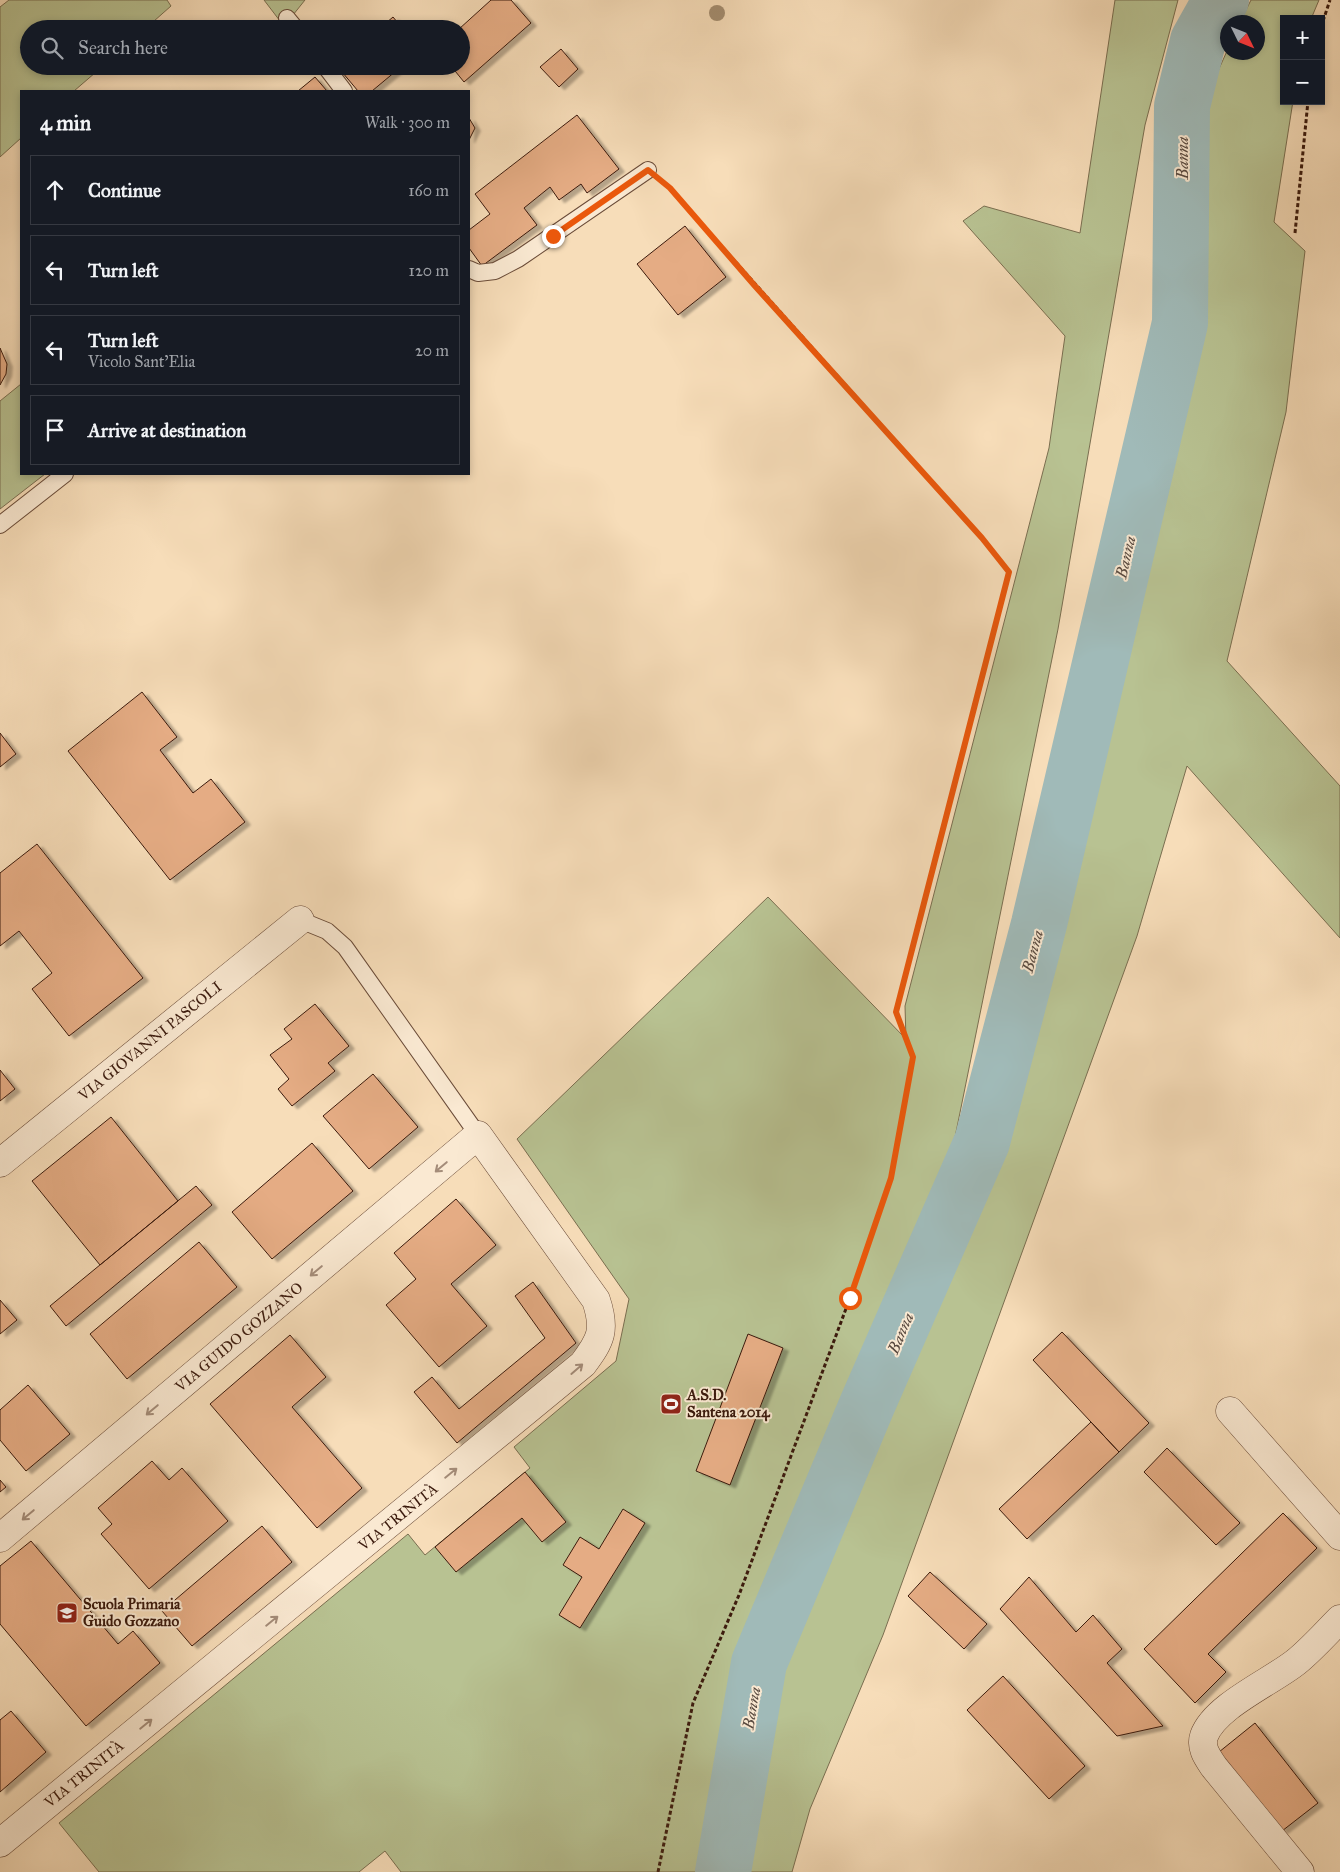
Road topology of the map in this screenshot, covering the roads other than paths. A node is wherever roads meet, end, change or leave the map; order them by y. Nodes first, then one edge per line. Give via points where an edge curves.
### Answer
1 (332, 75) edge
2 (343, 90) edge
3 (648, 170) road end
4 (470, 269) edge
5 (64, 475) edge
6 (0, 525) edge
7 (300, 920) joint
8 (478, 1135) junction
9 (0, 1163) edge
10 (1230, 1412) dead end
11 (1340, 1536) edge
12 (0, 1538) edge
13 (1340, 1619) edge
14 (0, 1843) edge
15 (1300, 1872) edge

1 - 2 lane
3 - 4 lane via 518,259 494,271 478,273
5 - 6 lane
7 - 8 lane via 328,931 345,947
7 - 9 street, VIA GIOVANNI PASCOLI
8 -> 12 street, VIA GUIDO GOZZANO
14 -> 8 street, VIA TRINITÀ via 561,1383 583,1364 599,1342 603,1319 596,1300
10 - 11 street
13 - 15 street via 1277,1677 1233,1704 1214,1720 1204,1737 1203,1750 1214,1767

